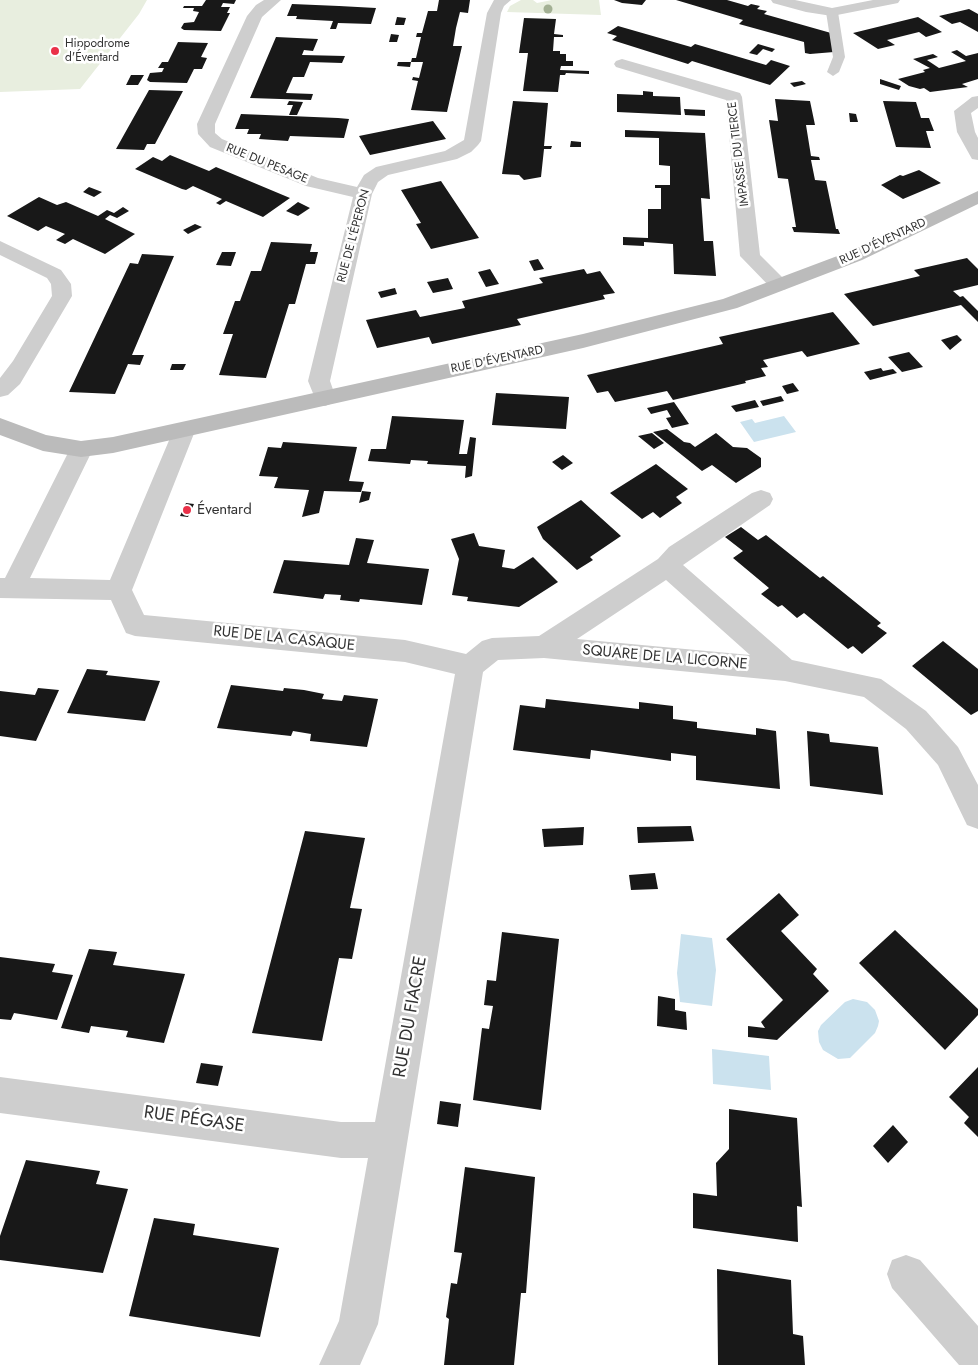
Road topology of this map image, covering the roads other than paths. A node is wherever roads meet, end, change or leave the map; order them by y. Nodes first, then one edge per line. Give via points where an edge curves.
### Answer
1 (274, 0) edge
2 (504, 0) edge
3 (778, 0) edge
4 (893, 0) edge
5 (832, 12) junction
6 (622, 64) dead end
7 (833, 72) dead end
8 (978, 101) edge
9 (978, 155) edge
10 (363, 194) junction
11 (978, 197) edge
12 (0, 247) edge
13 (779, 285) junction
14 (0, 390) edge
15 (325, 398) junction
16 (0, 426) edge
17 (184, 431) junction
18 (81, 449) junction
19 (760, 499) dead end
20 (667, 566) junction
21 (7, 588) edge
22 (119, 590) junction
23 (544, 647) junction
24 (470, 666) junction
25 (785, 670) junction
26 (978, 814) edge
27 (0, 1095) edge
28 (388, 1140) junction
29 (906, 1274) dead end
30 (978, 1356) edge
31 (339, 1365) edge

1 - 10 street, RUE DU PESAGE via 255,16 206,124 207,134 216,143 312,182
2 - 10 street, RUE DE L'ÉPERON via 494,13 472,141 451,155 382,171 370,179
3 - 5 street
4 - 5 street
5 - 7 lane via 839,57
6 - 13 street, IMPASSE DU TIERCE via 734,96 750,256
8 - 9 street via 962,110 966,132
10 - 15 street, RUE DE L'ÉPERON via 319,381
11 - 13 street, RUE D'ÉVENTARD via 855,256
12 - 14 street via 54,274 61,284 62,296 22,364
13 - 15 street, RUE D'ÉVENTARD via 682,318
15 - 17 street, RUE D'ÉVENTARD
16 - 18 street, RUE D'ÉVENTARD via 43,443
17 - 18 street, RUE D'ÉVENTARD via 113,446
17 - 22 street
18 - 21 street
19 - 20 street via 678,554
20 - 23 street, SQUARE DE LA LICORNE
20 - 25 street, SQUARE DE LA LICORNE
21 - 22 street
22 - 24 street, RUE DE LA CASAQUE via 134,625 405,651
23 - 24 street, SQUARE DE LA LICORNE via 492,649
23 - 25 street, SQUARE DE LA LICORNE
24 - 28 street, RUE DU FIACRE
25 - 26 street, SQUARE DE LA LICORNE via 872,687 916,720 948,756
27 - 28 street, RUE PÉGASE via 341,1140
28 - 31 street, RUE DU FIACRE via 358,1324
29 - 30 street

